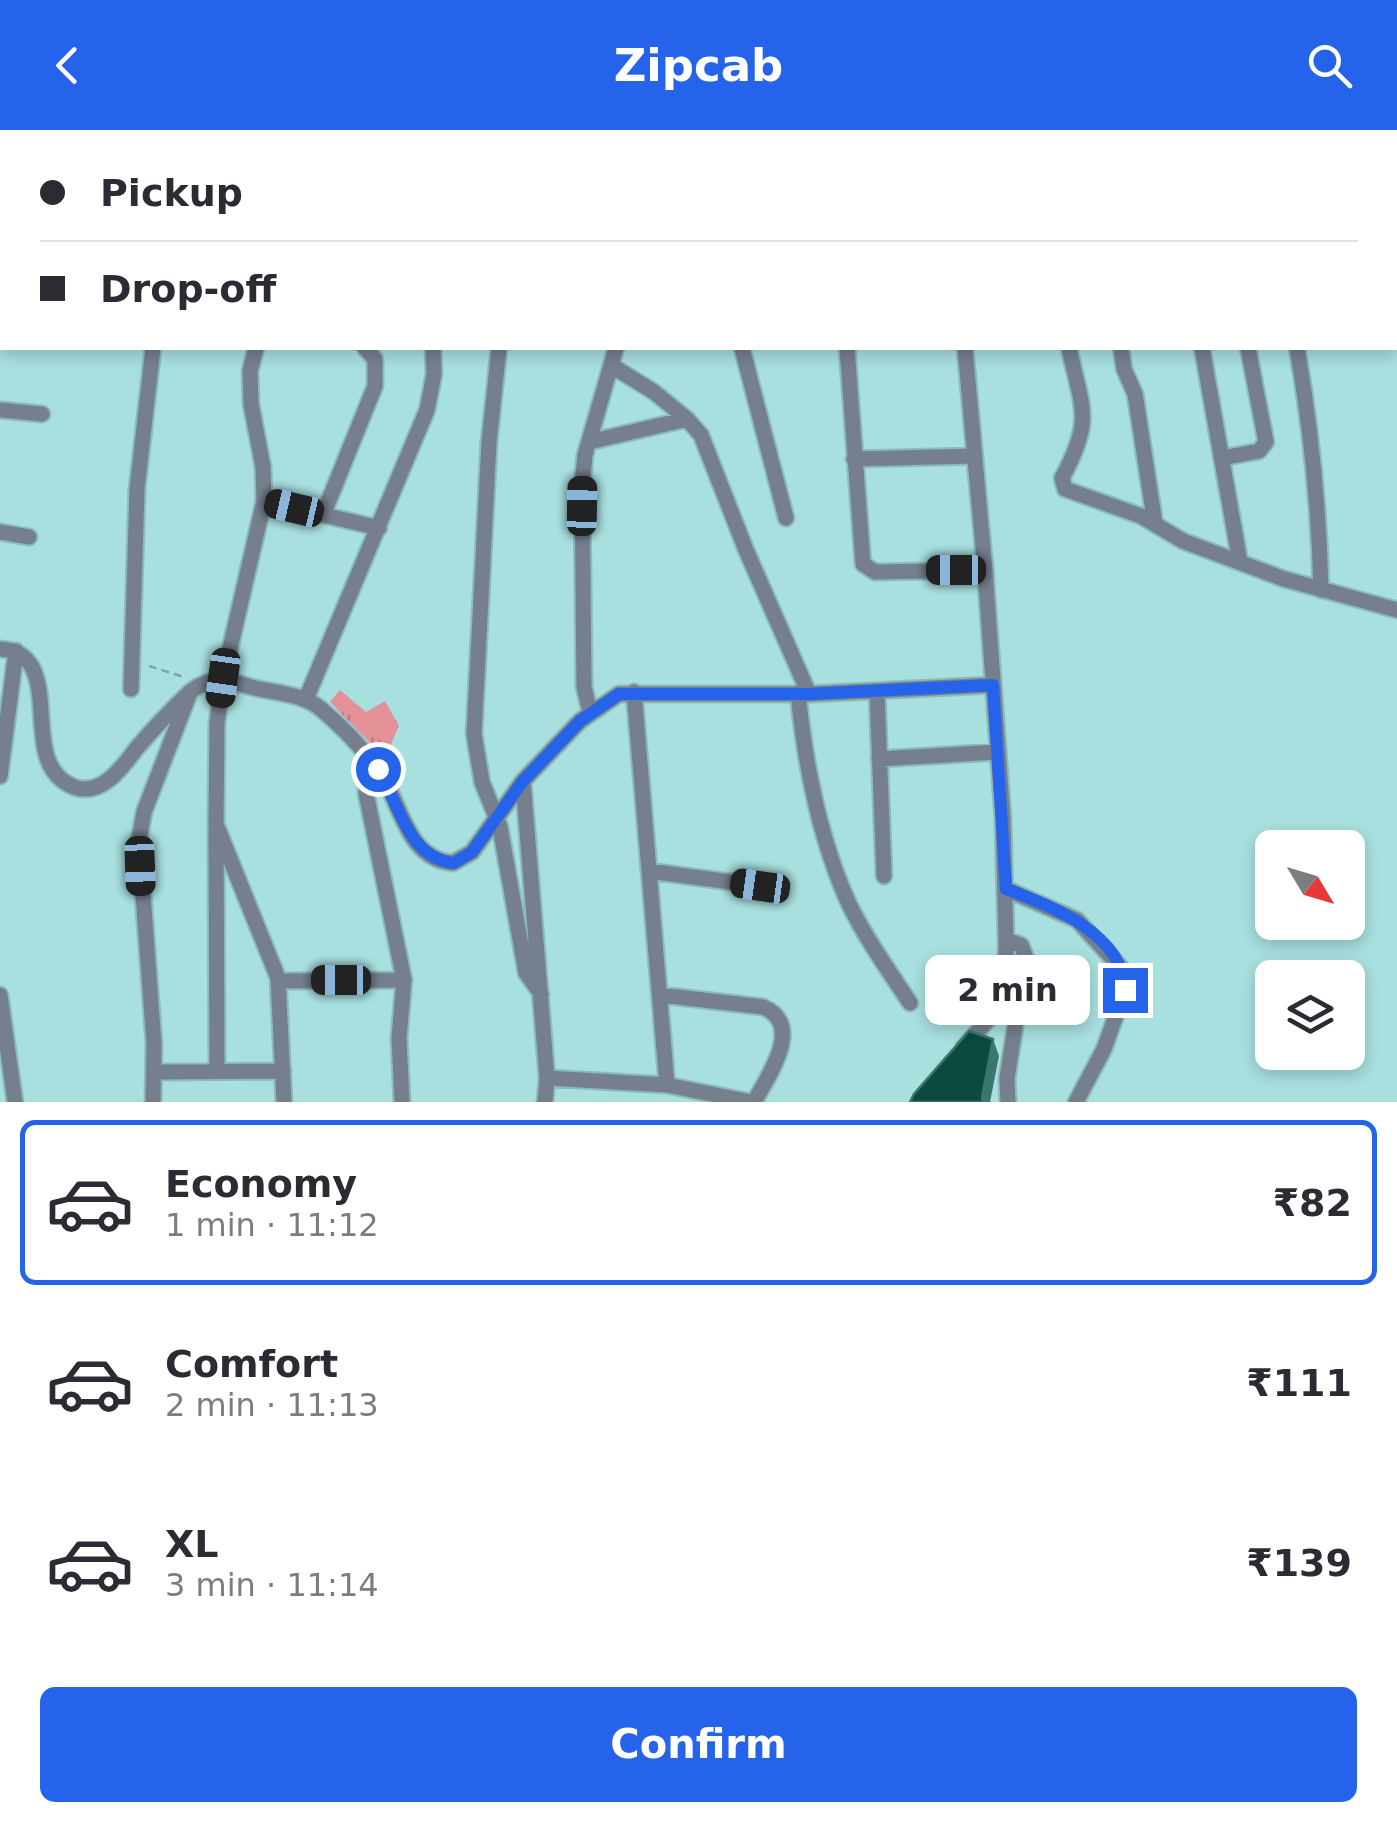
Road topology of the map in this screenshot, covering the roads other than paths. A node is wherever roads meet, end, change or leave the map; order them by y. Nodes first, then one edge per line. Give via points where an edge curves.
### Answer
1 (154, 350) edge
2 (255, 350) edge
3 (369, 350) edge
4 (433, 350) edge
5 (498, 350) edge
6 (616, 350) edge
7 (743, 350) edge
8 (847, 350) edge
9 (965, 350) edge
10 (1069, 350) edge
11 (1120, 350) edge
12 (1202, 350) edge
13 (1248, 350) edge
14 (1297, 350) edge
15 (612, 366) junction
16 (0, 410) edge
17 (42, 414) dead end
18 (688, 420) junction
19 (588, 442) junction
20 (975, 456) junction
21 (1222, 458) junction
22 (854, 459) junction
23 (264, 501) junction
24 (324, 515) junction
25 (786, 518) dead end
26 (1155, 524) junction
27 (380, 528) junction
28 (0, 532) edge
29 (29, 537) dead end
30 (1240, 562) junction
31 (985, 570) junction
32 (1321, 590) junction
33 (1397, 610) edge
34 (8, 650) edge
35 (223, 678) junction
36 (993, 685) junction
37 (194, 689) junction
38 (131, 690) dead end
39 (634, 692) junction
40 (878, 692) junction
41 (803, 694) junction
42 (306, 699) junction
43 (590, 712) junction
44 (997, 752) junction
45 (368, 758) junction
46 (879, 760) junction
47 (0, 776) edge
48 (523, 781) junction
49 (496, 817) junction
50 (216, 824) junction
51 (649, 871) junction
52 (884, 876) dead end
53 (760, 886) dead end
54 (1006, 889) junction
55 (1006, 940) junction
56 (278, 980) junction
57 (404, 980) junction
58 (540, 994) junction
59 (0, 995) edge
60 (660, 996) junction
61 (910, 1003) dead end
62 (953, 1058) edge
63 (216, 1071) junction
64 (282, 1071) junction
65 (154, 1072) junction
66 (547, 1078) junction
67 (667, 1086) junction
68 (15, 1102) edge
69 (153, 1102) edge
70 (284, 1102) edge
71 (402, 1102) edge
72 (545, 1102) edge
73 (752, 1102) edge
74 (1008, 1102) edge
75 (1076, 1102) edge

1 - 38 street via 136,489
2 - 23 street via 251,404
3 - 24 street via 378,369 375,386
4 - 27 street via 427,410
5 - 49 street via 474,715 479,768
6 - 15 street
7 - 25 street
8 - 22 street
9 - 20 street
10 - 26 street via 1084,426 1062,478 1066,489
11 - 26 street
12 - 21 street
13 - 21 street via 1266,442 1259,451
14 - 32 street
15 - 18 street
15 - 19 street
16 - 17 street
18 - 19 street
18 - 41 street via 701,436
19 - 43 street via 582,527
20 - 22 street
20 - 31 street
21 - 30 street
22 - 31 street via 861,558 868,570
23 - 24 street
23 - 35 street
24 - 27 street
26 - 30 street
27 - 42 street
28 - 29 street
30 - 32 street
31 - 36 street
32 - 33 street
34 - 37 street via 26,658 35,674 50,763 59,778 80,789 113,776
34 - 47 street
35 - 37 street
35 - 42 street
35 - 50 street
36 - 40 street
36 - 44 street
37 - 65 street via 140,832
39 - 41 street
39 - 43 street
39 - 51 street
40 - 41 street
40 - 46 street
41 - 61 street via 812,790 832,858 869,941
42 - 45 street
43 - 48 street
44 - 46 street
44 - 54 street
45 - 49 street via 415,840 436,858 454,863 472,852
45 - 57 street via 366,793
46 - 52 street
48 - 49 street
48 - 58 street
49 - 58 street via 526,972
50 - 56 street
50 - 63 street
51 - 53 street
51 - 60 street
54 - 55 street
54 - 75 street via 1077,920 1122,969 1125,990
55 - 62 street via 996,1011
55 - 74 street via 1021,946 1026,958
56 - 57 street
56 - 64 street
57 - 71 street
58 - 66 street
59 - 68 street
60 - 67 street
60 - 73 street via 764,1008 780,1017 779,1056
63 - 64 street
63 - 65 street
64 - 70 street
65 - 69 street
66 - 67 street
66 - 72 street
67 - 73 street

